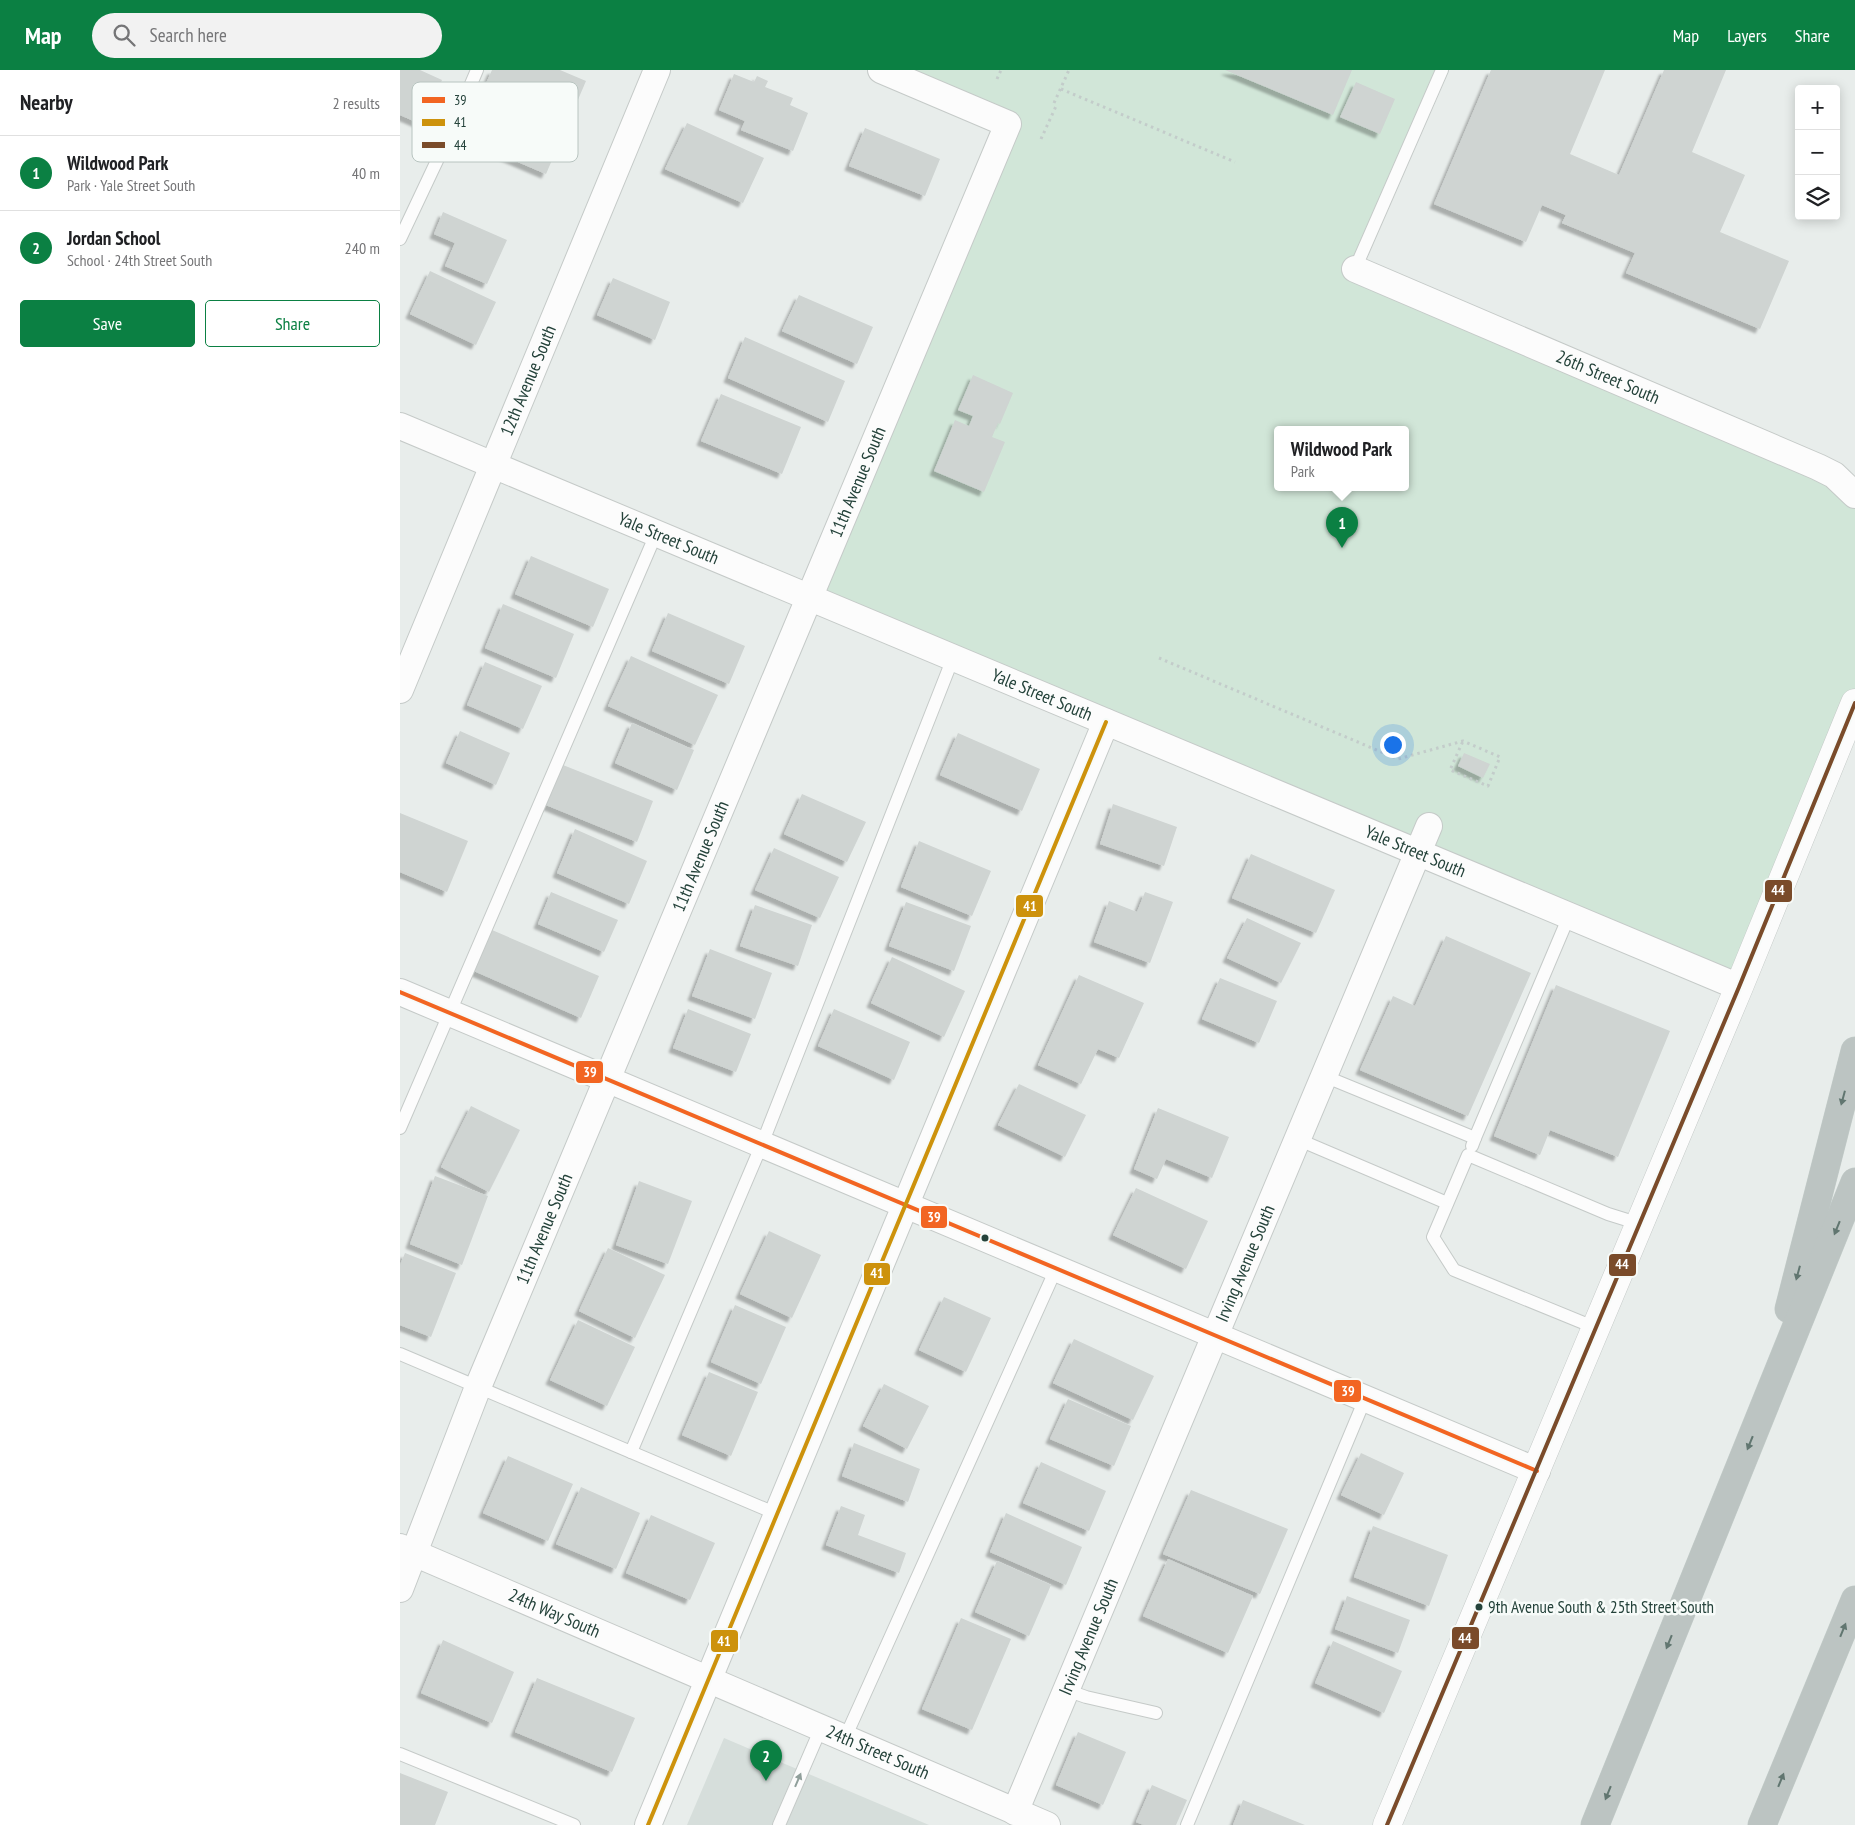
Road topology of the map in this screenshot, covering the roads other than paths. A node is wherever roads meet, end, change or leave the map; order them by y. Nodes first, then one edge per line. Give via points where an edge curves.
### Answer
1 (476, 70) edge
2 (657, 70) edge
3 (881, 70) edge
4 (1442, 70) edge
5 (471, 82) edge
6 (436, 162) edge
7 (400, 239) edge
8 (1355, 268) joint
9 (400, 426) edge
10 (492, 465) junction
11 (1855, 494) edge
12 (656, 534) junction
13 (808, 597) junction
14 (953, 658) junction
15 (400, 690) edge
16 (1855, 703) edge
17 (1106, 722) junction
18 (1429, 826) dead end
19 (1417, 853) junction
20 (1569, 916) junction
21 (1739, 987) junction
22 (400, 992) edge
23 (450, 1013) junction
24 (1855, 1051) edge
25 (1324, 1076) junction
26 (607, 1079) junction
27 (400, 1128) edge
28 (1475, 1138) junction
29 (1297, 1139) junction
30 (762, 1144) junction
31 (1468, 1155) junction
32 (1855, 1182) edge
33 (1447, 1203) junction
34 (906, 1205) junction
35 (1640, 1224) junction
36 (1056, 1269) junction
37 (1596, 1328) junction
38 (1215, 1336) junction
39 (400, 1354) edge
40 (478, 1387) junction
41 (1365, 1399) junction
42 (1760, 1418) junction
43 (631, 1452) junction
44 (1536, 1471) junction
45 (777, 1514) junction
46 (407, 1550) edge
47 (400, 1589) edge
48 (1855, 1600) edge
49 (709, 1679) junction
50 (1066, 1690) junction
51 (1156, 1713) dead end
52 (821, 1728) junction
53 (845, 1738) junction
54 (400, 1754) edge
55 (1015, 1812) junction
56 (574, 1825) edge
57 (648, 1825) edge
58 (779, 1825) edge
59 (1047, 1825) edge
60 (1187, 1825) edge
61 (1387, 1825) edge
62 (1594, 1825) edge
63 (1762, 1825) edge

1 - 5 lane
2 - 10 street, 12th Avenue South
3 - 13 street, 11th Avenue South via 1008,124
4 - 8 lane
6 - 7 lane
8 - 11 street, 26th Street South via 1818,467 1834,475
9 - 10 street, Yale Street South
10 - 12 street, Yale Street South
10 - 15 street, 12th Avenue South
12 - 13 street, Yale Street South
12 - 23 lane
13 - 14 street, Yale Street South
13 - 26 street, 11th Avenue South
14 - 17 street, Yale Street South
14 - 30 lane
16 - 21 street
17 - 19 street, Yale Street South
17 - 34 street
18 - 19 street, Irving Avenue South
19 - 20 street, Yale Street South
19 - 25 street, Irving Avenue South
20 - 21 street, Yale Street South
20 - 28 lane
21 - 35 street
22 - 23 street
23 - 26 street
23 - 27 lane
24 -> 42 highway
25 - 28 lane
25 - 29 street, Irving Avenue South
26 - 30 street
26 - 40 street, 11th Avenue South
28 - 31 lane
29 - 33 lane
29 - 38 street, Irving Avenue South
30 - 34 street
30 - 43 lane
31 - 33 lane
31 - 35 lane via 1608,1214
32 -> 42 highway
33 - 37 lane via 1433,1237 1454,1270
34 - 36 street
34 - 45 street
35 - 37 street
36 - 38 street
36 - 53 lane
37 - 44 street
38 - 41 street
38 - 50 street, Irving Avenue South
39 - 40 lane
40 - 43 lane
40 - 46 street, 11th Avenue South
41 - 44 street
41 - 60 lane
42 -> 62 highway
43 - 45 lane
44 - 61 street
45 - 49 street
46 - 47 street, 11th Avenue South
46 - 49 street, 24th Way South
63 -> 48 highway
49 - 52 street, 24th Street South
49 - 57 street
50 - 51 lane
50 - 55 street, Irving Avenue South
52 - 53 street, 24th Street South
58 -> 52 lane
53 - 55 street, 24th Street South
54 - 56 lane
55 - 59 street, 24th Street South

